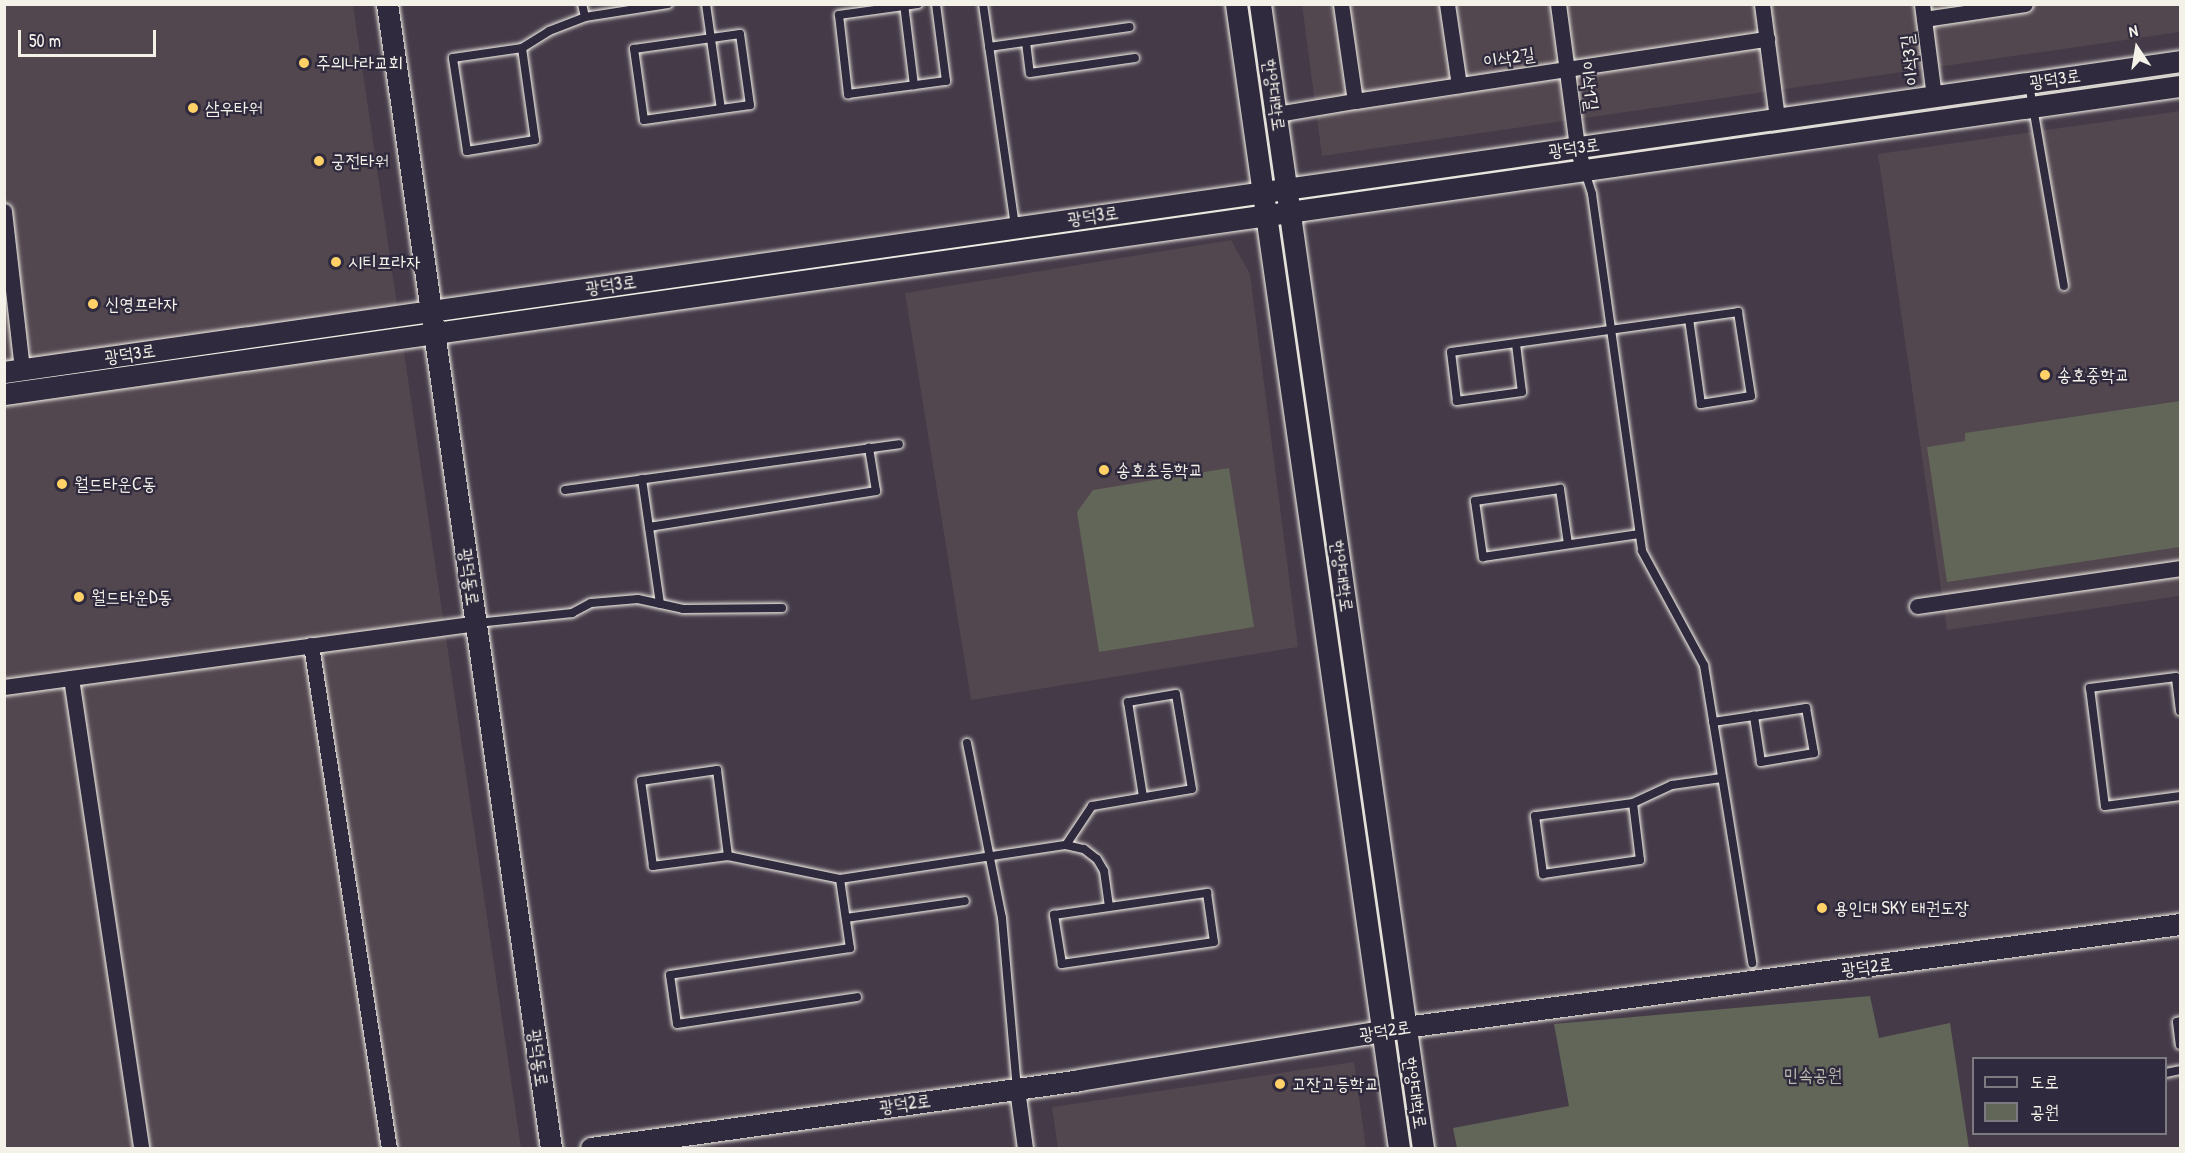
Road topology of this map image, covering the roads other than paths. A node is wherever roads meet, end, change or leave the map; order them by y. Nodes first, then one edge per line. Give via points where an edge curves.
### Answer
1 (387, 4) edge
2 (582, 4) edge
3 (668, 4) edge
4 (706, 4) edge
5 (918, 4) edge
6 (936, 4) edge
7 (983, 4) edge
8 (1236, 4) edge
9 (1260, 4) edge
10 (1341, 4) edge
11 (1447, 4) edge
12 (1558, 4) edge
13 (1762, 4) edge
14 (2025, 4) edge
15 (904, 5) edge
16 (1923, 12) edge
17 (585, 17) junction
18 (1130, 27) dead end
19 (711, 38) junction
20 (1767, 39) junction
21 (1026, 42) junction
22 (989, 47) junction
23 (522, 48) junction
24 (1135, 58) dead end
25 (2181, 61) edge
26 (1567, 69) junction
27 (2029, 82) junction
28 (914, 85) junction
29 (1459, 86) junction
30 (2181, 86) edge
31 (1934, 96) junction
32 (1355, 101) junction
33 (2033, 107) junction
34 (721, 109) junction
35 (1277, 114) junction
36 (1777, 118) junction
37 (1577, 147) junction
38 (1584, 171) junction
39 (1288, 188) junction
40 (1262, 192) junction
41 (4, 211) edge
42 (1292, 213) junction
43 (1266, 216) junction
44 (1015, 227) junction
45 (2064, 286) dead end
46 (431, 311) junction
47 (1689, 320) junction
48 (1611, 331) junction
49 (434, 335) junction
50 (1516, 344) junction
51 (13, 370) edge
52 (4, 394) edge
53 (899, 444) dead end
54 (869, 448) junction
55 (642, 479) junction
56 (565, 490) dead end
57 (649, 527) junction
58 (1639, 534) junction
59 (1568, 544) junction
60 (2181, 568) edge
61 (660, 604) junction
62 (1917, 606) dead end
63 (782, 608) dead end
64 (475, 623) junction
65 (311, 645) junction
66 (71, 678) junction
67 (4, 687) edge
68 (2181, 711) edge
69 (1754, 716) junction
70 (1713, 722) junction
71 (967, 743) dead end
72 (1722, 778) junction
73 (2181, 796) edge
74 (1143, 797) junction
75 (1633, 803) junction
76 (1066, 844) junction
77 (728, 856) junction
78 (990, 856) junction
79 (840, 879) junction
80 (965, 901) dead end
81 (1109, 907) junction
82 (846, 918) junction
83 (2181, 924) edge
84 (1752, 963) dead end
85 (857, 997) dead end
86 (2181, 1021) edge
87 (1405, 1027) junction
88 (1382, 1031) junction
89 (2181, 1045) edge
90 (1017, 1089) junction
91 (141, 1149) edge
92 (389, 1149) edge
93 (551, 1149) edge
94 (591, 1149) edge
95 (1025, 1149) edge
96 (1399, 1149) edge
97 (1423, 1149) edge

1 - 46 street, 광덕동로
2 - 17 lane
3 - 17 lane
4 - 19 lane
5 - 15 lane
6 - 28 lane via 946,81
7 - 22 lane
8 - 40 street, 한양대학로
9 - 35 street, 한양대학로
10 - 32 street
11 - 29 street
12 - 26 street, 이삭1길
13 - 20 street
14 - 16 street, 이삭3길
15 - 28 lane
15 - 28 lane via 839,15 847,82 849,94
16 - 31 street, 이삭3길
17 - 23 lane via 549,31
18 - 21 lane
19 - 34 lane
19 - 34 lane via 740,34 750,105
19 - 34 lane via 634,49 644,120
20 - 26 street, 이삭2길
20 - 36 street
21 - 22 lane
21 - 24 lane via 1030,73
22 - 44 lane
23 - 23 lane via 453,58 467,151 535,140
25 - 27 street, 광덕3로
26 - 29 street, 이삭2길
26 - 37 street, 이삭1길
27 - 31 street, 광덕3로
27 - 33 lane
29 - 32 street, 이삭2길
30 - 33 street, 광덕3로
31 - 36 street, 광덕3로
32 - 35 street, 이삭2길
33 - 38 street, 광덕3로
33 - 45 lane
35 - 39 street, 한양대학로
36 - 37 street, 광덕3로
37 - 38 street, 이삭1길
37 - 39 street, 광덕3로
38 - 42 street, 광덕3로
38 - 48 lane via 1592,194
39 - 40 street, 광덕3로
39 - 42 street, 한양대학로
40 - 43 street, 한양대학로
40 - 44 street, 광덕3로
41 - 51 street
42 - 43 street, 광덕3로
42 - 87 street, 한양대학로
43 - 49 street, 광덕3로
43 - 88 street, 한양대학로
44 - 46 street, 광덕3로
46 - 49 street, 광덕동로
46 - 51 street, 광덕3로
47 - 47 lane via 1738,312 1751,396 1701,404
47 - 48 lane
48 - 50 lane
48 - 58 lane
49 - 52 street, 광덕3로
49 - 64 street, 광덕동로
50 - 50 lane via 1522,393 1457,401 1451,352
53 - 54 lane
54 - 55 lane
54 - 57 lane via 876,491
55 - 56 lane
55 - 57 lane
57 - 61 lane
58 - 59 lane
58 - 70 lane via 1642,551 1704,665
59 - 59 lane via 1560,489 1475,501 1483,557
60 - 62 street
61 - 63 lane via 683,609
61 - 64 lane via 638,599 591,603 572,613
64 - 65 street
64 - 93 street, 광덕동로
65 - 66 street
65 - 92 street
66 - 67 street
66 - 91 street
68 - 73 lane via 2176,677 2090,688 2106,806
69 - 69 lane via 1806,708 1814,753 1761,762
69 - 70 lane
70 - 72 lane
71 - 78 lane
72 - 75 lane via 1672,784
72 - 84 lane
74 - 74 lane via 1128,702 1176,694 1192,789
74 - 76 lane via 1092,806
75 - 75 lane via 1535,816 1543,874 1640,860
76 - 78 lane
76 - 81 lane via 1084,849 1097,859 1104,871
77 - 77 lane via 653,866 641,780 717,770
77 - 79 lane
78 - 79 lane
78 - 90 lane via 1002,918
79 - 82 lane
80 - 82 lane
81 - 81 lane via 1207,893 1214,942 1062,964 1054,915
82 - 85 lane via 850,948 670,975 677,1024
83 - 87 street, 광덕2로
86 - 89 lane via 2177,1022
87 - 88 street, 광덕2로
87 - 97 street, 한양대학로
88 - 90 street, 광덕2로
88 - 96 street, 한양대학로
90 - 94 street, 광덕2로
90 - 95 street

